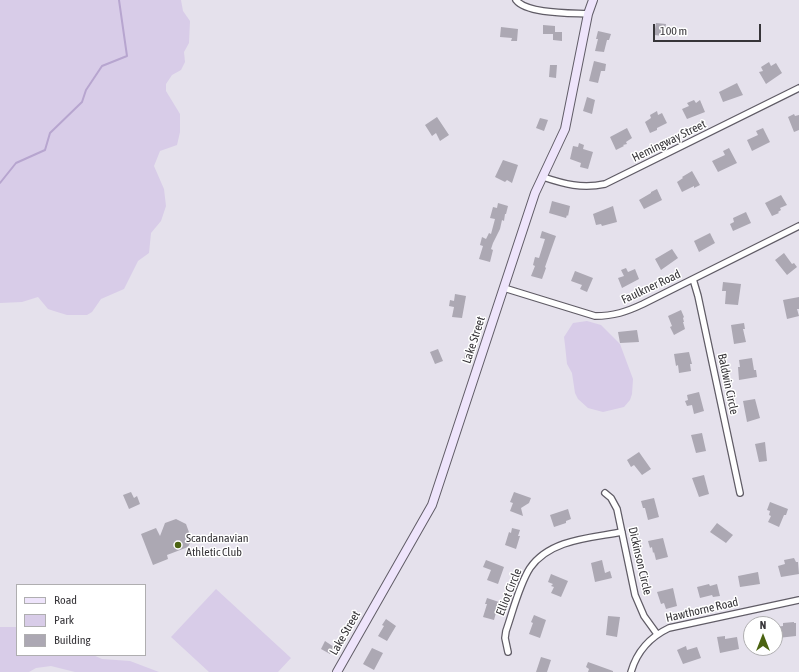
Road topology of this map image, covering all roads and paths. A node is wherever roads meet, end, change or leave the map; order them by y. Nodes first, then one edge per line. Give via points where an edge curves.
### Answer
1 (516, 0) edge
2 (593, 0) edge
3 (588, 14) junction
4 (799, 88) edge
5 (542, 177) junction
6 (799, 226) edge
7 (693, 279) junction
8 (504, 288) junction
9 (605, 493) dead end
10 (740, 493) dead end
11 (622, 532) junction
12 (799, 600) edge
13 (657, 634) junction
14 (508, 652) dead end
15 (337, 672) edge
16 (631, 672) edge

1 - 3 street via 531,8
2 - 3 main road, Lake Street
3 - 5 main road, Lake Street via 565,129
4 - 5 street, Hemingway Street via 605,184 574,186
5 - 8 main road, Lake Street
6 - 7 street, Faulkner Road
7 - 8 street, Faulkner Road via 625,312 609,316 595,316
7 - 10 street, Baldwin Circle
8 - 15 main road, Lake Street via 432,505
9 - 11 street, Dickinson Circle via 617,508
11 - 13 street, Dickinson Circle via 639,605
11 - 14 street, Elliot Circle via 559,546 535,562 524,582 506,631
12 - 13 street, Hawthorne Road via 682,624
13 - 16 street, Hawthorne Road via 641,650

